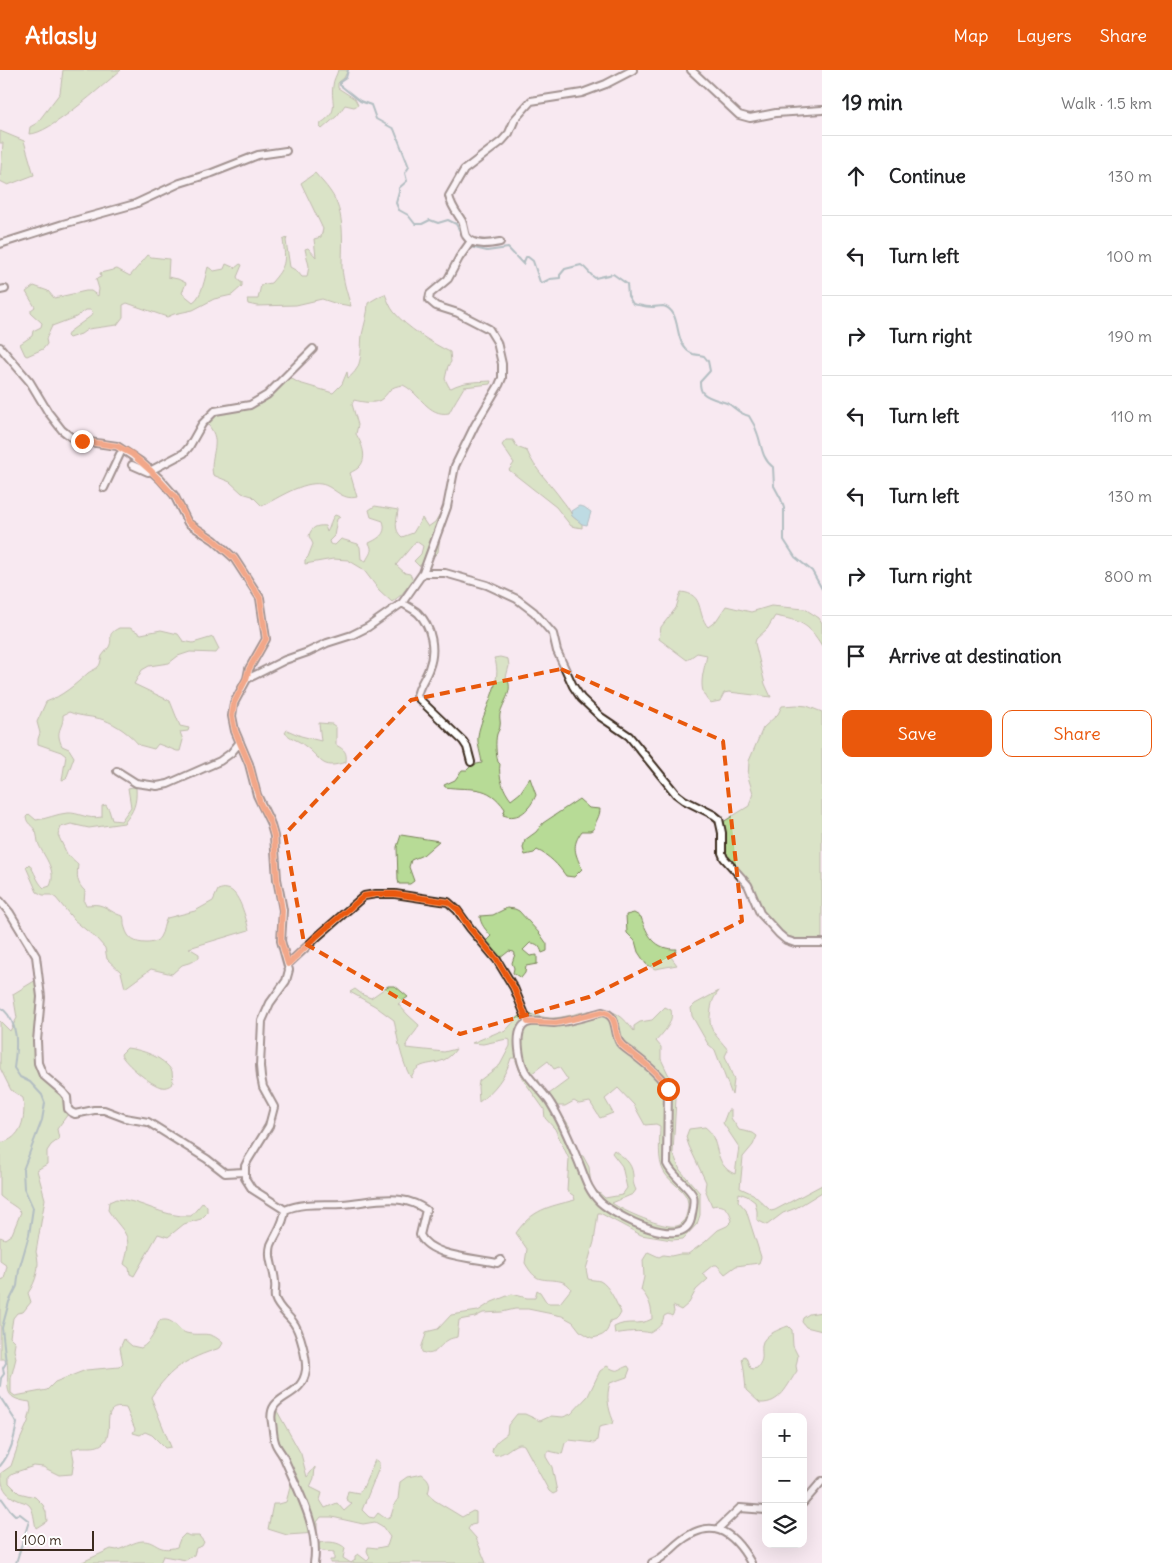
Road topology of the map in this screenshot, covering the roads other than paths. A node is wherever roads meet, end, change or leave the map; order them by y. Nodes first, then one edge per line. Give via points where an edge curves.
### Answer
1 (633, 70) edge
2 (691, 70) edge
3 (822, 110) edge
4 (286, 151) dead end
5 (500, 242) dead end
6 (0, 244) edge
7 (469, 244) junction
8 (0, 347) edge
9 (313, 349) dead end
10 (120, 454) dead end
11 (132, 465) dead end
12 (151, 471) junction
13 (104, 488) dead end
14 (423, 573) junction
15 (402, 603) junction
16 (246, 679) junction
17 (240, 742) junction
18 (472, 762) dead end
19 (117, 771) dead end
20 (0, 901) edge
21 (822, 943) edge
22 (288, 964) junction
23 (528, 1022) junction
24 (244, 1172) junction
25 (285, 1210) junction
26 (502, 1260) dead end
27 (822, 1481) edge
28 (807, 1498) edge
29 (762, 1510) edge
30 (719, 1528) junction
31 (314, 1563) edge
32 (652, 1563) edge
33 (751, 1563) edge

1 - 7 street via 582,93 531,102 515,119 502,141 468,166 450,196 463,222
2 - 3 street via 738,115 750,118
4 - 6 street via 258,155 180,183 135,204
5 - 7 street
7 - 14 street via 453,273 430,294 429,300 489,329 497,342 502,378 455,466 447,506
8 - 12 street via 30,382 66,435 117,446
9 - 12 street via 259,401 215,411 202,424 184,453
10 - 13 street
11 - 12 street
12 - 16 street via 176,498 188,522 234,558 260,598 266,639
14 - 15 street
14 - 21 street via 445,572 487,586 518,599 534,612 553,634 557,651 581,698 629,736 676,794 719,819 723,856 748,885 764,918 786,940
15 - 16 street via 352,635 285,660
15 - 18 street via 420,614 433,645 430,668 417,697 463,741
16 - 17 street via 233,707
17 - 19 street via 231,754 220,761 168,784 136,783
17 - 22 street via 274,836 282,910 281,941
20 - 24 street via 36,956 41,997 37,1041 39,1069 67,1097 68,1109 75,1114 104,1110 148,1122 225,1173
22 - 23 street via 364,896 395,894 448,902 497,960 514,988
22 - 24 street via 286,981 270,1003 262,1022 260,1072 263,1087 274,1107 273,1114
23 - 23 street via 522,1026 519,1043 525,1071 551,1104 589,1189 611,1210 644,1227 672,1232 685,1229 690,1223 693,1201 692,1195 670,1171 668,1164 668,1089 665,1083 621,1044 614,1020 608,1013 556,1023
24 - 25 street via 252,1189
25 - 26 street via 296,1206 402,1200 426,1210 420,1235 435,1248 497,1263
25 - 31 street via 270,1254 274,1294 278,1305 295,1324 306,1370 299,1388 275,1404 271,1421 276,1445 298,1486 307,1514 315,1545
27 - 28 street
29 - 30 street via 740,1508
30 - 32 street via 704,1528 690,1534
30 - 33 street via 736,1542

